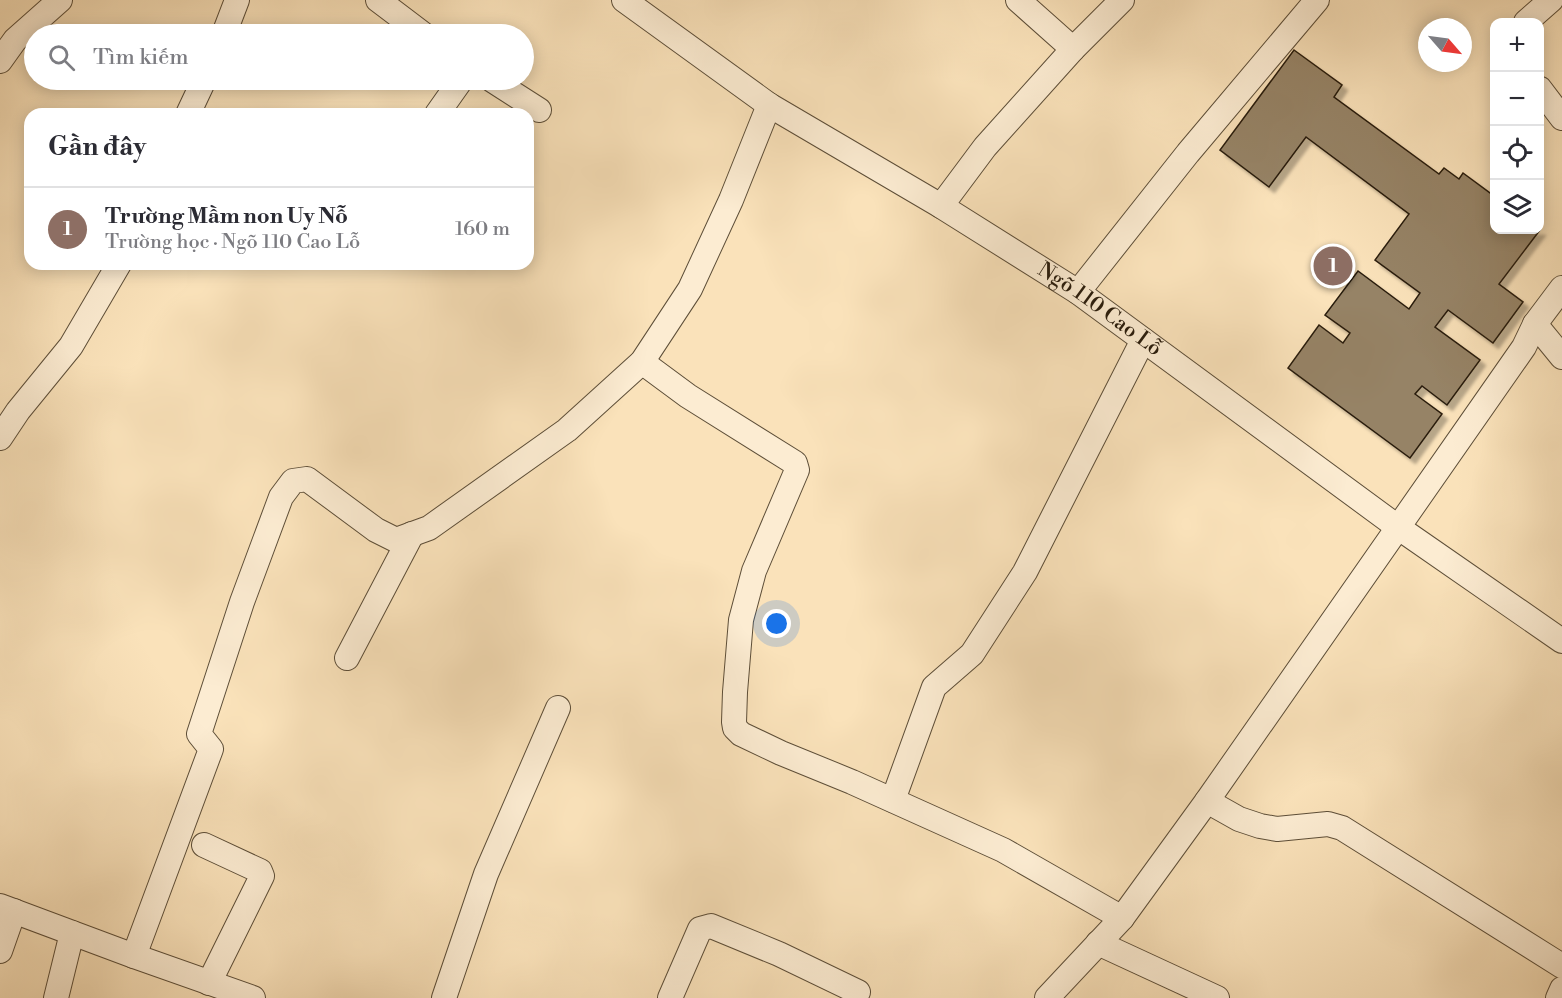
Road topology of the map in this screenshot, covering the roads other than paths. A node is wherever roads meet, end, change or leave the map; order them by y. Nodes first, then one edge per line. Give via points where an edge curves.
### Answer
1 (60, 0) edge
2 (237, 0) edge
3 (378, 0) edge
4 (624, 0) edge
5 (1018, 0) edge
6 (1122, 0) edge
7 (1317, 0) edge
8 (1551, 0) edge
9 (1531, 18) edge
10 (33, 24) edge
11 (228, 24) edge
12 (410, 24) edge
13 (24, 32) edge
14 (1073, 50) junction
15 (0, 61) edge
16 (199, 90) edge
17 (454, 90) edge
18 (507, 90) edge
19 (1544, 95) edge
20 (769, 105) junction
21 (191, 108) edge
22 (441, 108) edge
23 (538, 110) dead end
24 (1562, 118) edge
25 (942, 206) junction
26 (115, 270) edge
27 (1562, 288) edge
28 (1078, 292) junction
29 (1535, 324) junction
30 (1143, 340) junction
31 (1562, 357) edge
32 (642, 362) junction
33 (0, 438) edge
34 (1399, 528) junction
35 (412, 534) junction
36 (1562, 641) edge
37 (347, 658) dead end
38 (558, 708) dead end
39 (893, 800) junction
40 (1208, 801) junction
41 (204, 845) dead end
42 (7, 908) edge
43 (1122, 918) junction
44 (72, 933) junction
45 (1098, 943) junction
46 (0, 951) edge
47 (134, 956) junction
48 (1562, 966) edge
49 (209, 983) junction
50 (1562, 989) edge
51 (56, 998) edge
52 (253, 998) edge
53 (444, 998) edge
54 (669, 998) edge
55 (855, 998) edge
56 (1047, 998) edge
57 (1217, 998) edge
58 (1558, 998) edge

1 - 10 street
2 - 11 street
3 - 12 street
4 - 20 street, Ngõ 110 Cao Lỗ
5 - 14 street
6 - 14 street
7 - 28 street
8 - 9 street
13 - 15 street
14 - 25 street via 985,147
16 - 21 street
17 - 22 street
18 - 23 street
19 - 24 street
20 - 25 street, Ngõ 110 Cao Lỗ
20 - 32 street via 690,289
25 - 28 street, Ngõ 110 Cao Lỗ
26 - 33 street via 71,346
27 - 29 street
28 - 30 street, Ngõ 110 Cao Lỗ
29 - 31 street
29 - 34 street via 1524,348
30 - 34 street, Ngõ 110 Cao Lỗ
30 - 39 street via 1025,572 972,654 934,687
32 - 35 street via 567,430 438,522
32 - 39 street via 688,396 795,463 797,470 754,571 741,620 735,728 760,744
34 - 36 street, Ngõ 110 Cao Lỗ
34 - 40 street
35 - 37 street
35 - 47 street via 396,540 376,530 307,479 293,481 281,497 199,734 211,749
38 - 53 street via 486,874
39 - 43 street via 1003,850
40 - 43 street
40 - 48 street via 1260,826 1277,829 1328,824 1342,828
41 - 49 street via 260,871 262,876
42 - 44 street
42 - 46 street
43 - 45 street
44 - 47 street
44 - 51 street
45 - 56 street
45 - 57 street
47 - 49 street
49 - 52 street
50 - 58 street
54 - 55 street via 700,929 711,926 858,992

